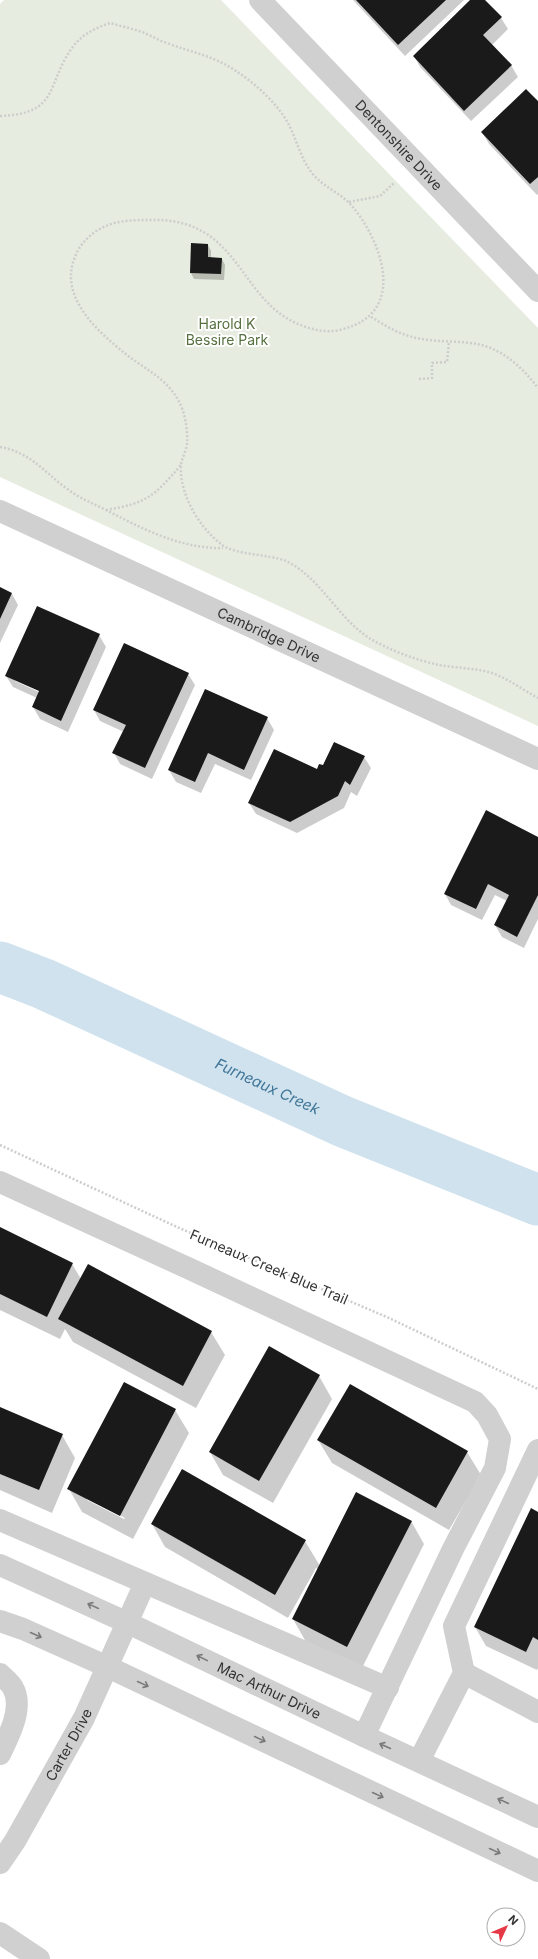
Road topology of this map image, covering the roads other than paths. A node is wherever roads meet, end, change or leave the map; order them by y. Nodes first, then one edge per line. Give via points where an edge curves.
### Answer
1 (260, 0) edge
2 (538, 291) edge
3 (0, 511) edge
4 (538, 759) edge
5 (0, 1182) edge
6 (538, 1450) edge
7 (0, 1520) edge
8 (0, 1565) edge
9 (145, 1583) junction
10 (0, 1621) edge
11 (128, 1623) junction
12 (108, 1667) junction
13 (464, 1673) junction
14 (0, 1674) edge
15 (388, 1688) junction
16 (538, 1712) edge
17 (364, 1736) junction
18 (0, 1754) edge
19 (419, 1761) junction
20 (538, 1817) edge
21 (0, 1863) edge
22 (538, 1871) edge
23 (0, 1932) edge
24 (37, 1959) edge

1 - 2 street, Dentonshire Drive
3 - 4 street, Cambridge Drive
5 - 15 street via 476,1402 487,1415 500,1439 496,1468 453,1549
6 - 13 street via 454,1626
7 - 9 street
11 -> 8 street, Mac Arthur Drive
9 - 11 street, Carter Drive
9 - 15 street
10 -> 12 street via 23,1628
11 - 12 street, Carter Drive
17 -> 11 street, Mac Arthur Drive
12 - 21 street, Carter Drive via 84,1718
12 -> 22 street
13 - 16 street
13 - 19 street
14 - 18 street via 13,1688 17,1708 11,1734
15 - 17 street
19 -> 17 street, Mac Arthur Drive
20 -> 19 street, Mac Arthur Drive
23 - 24 street

